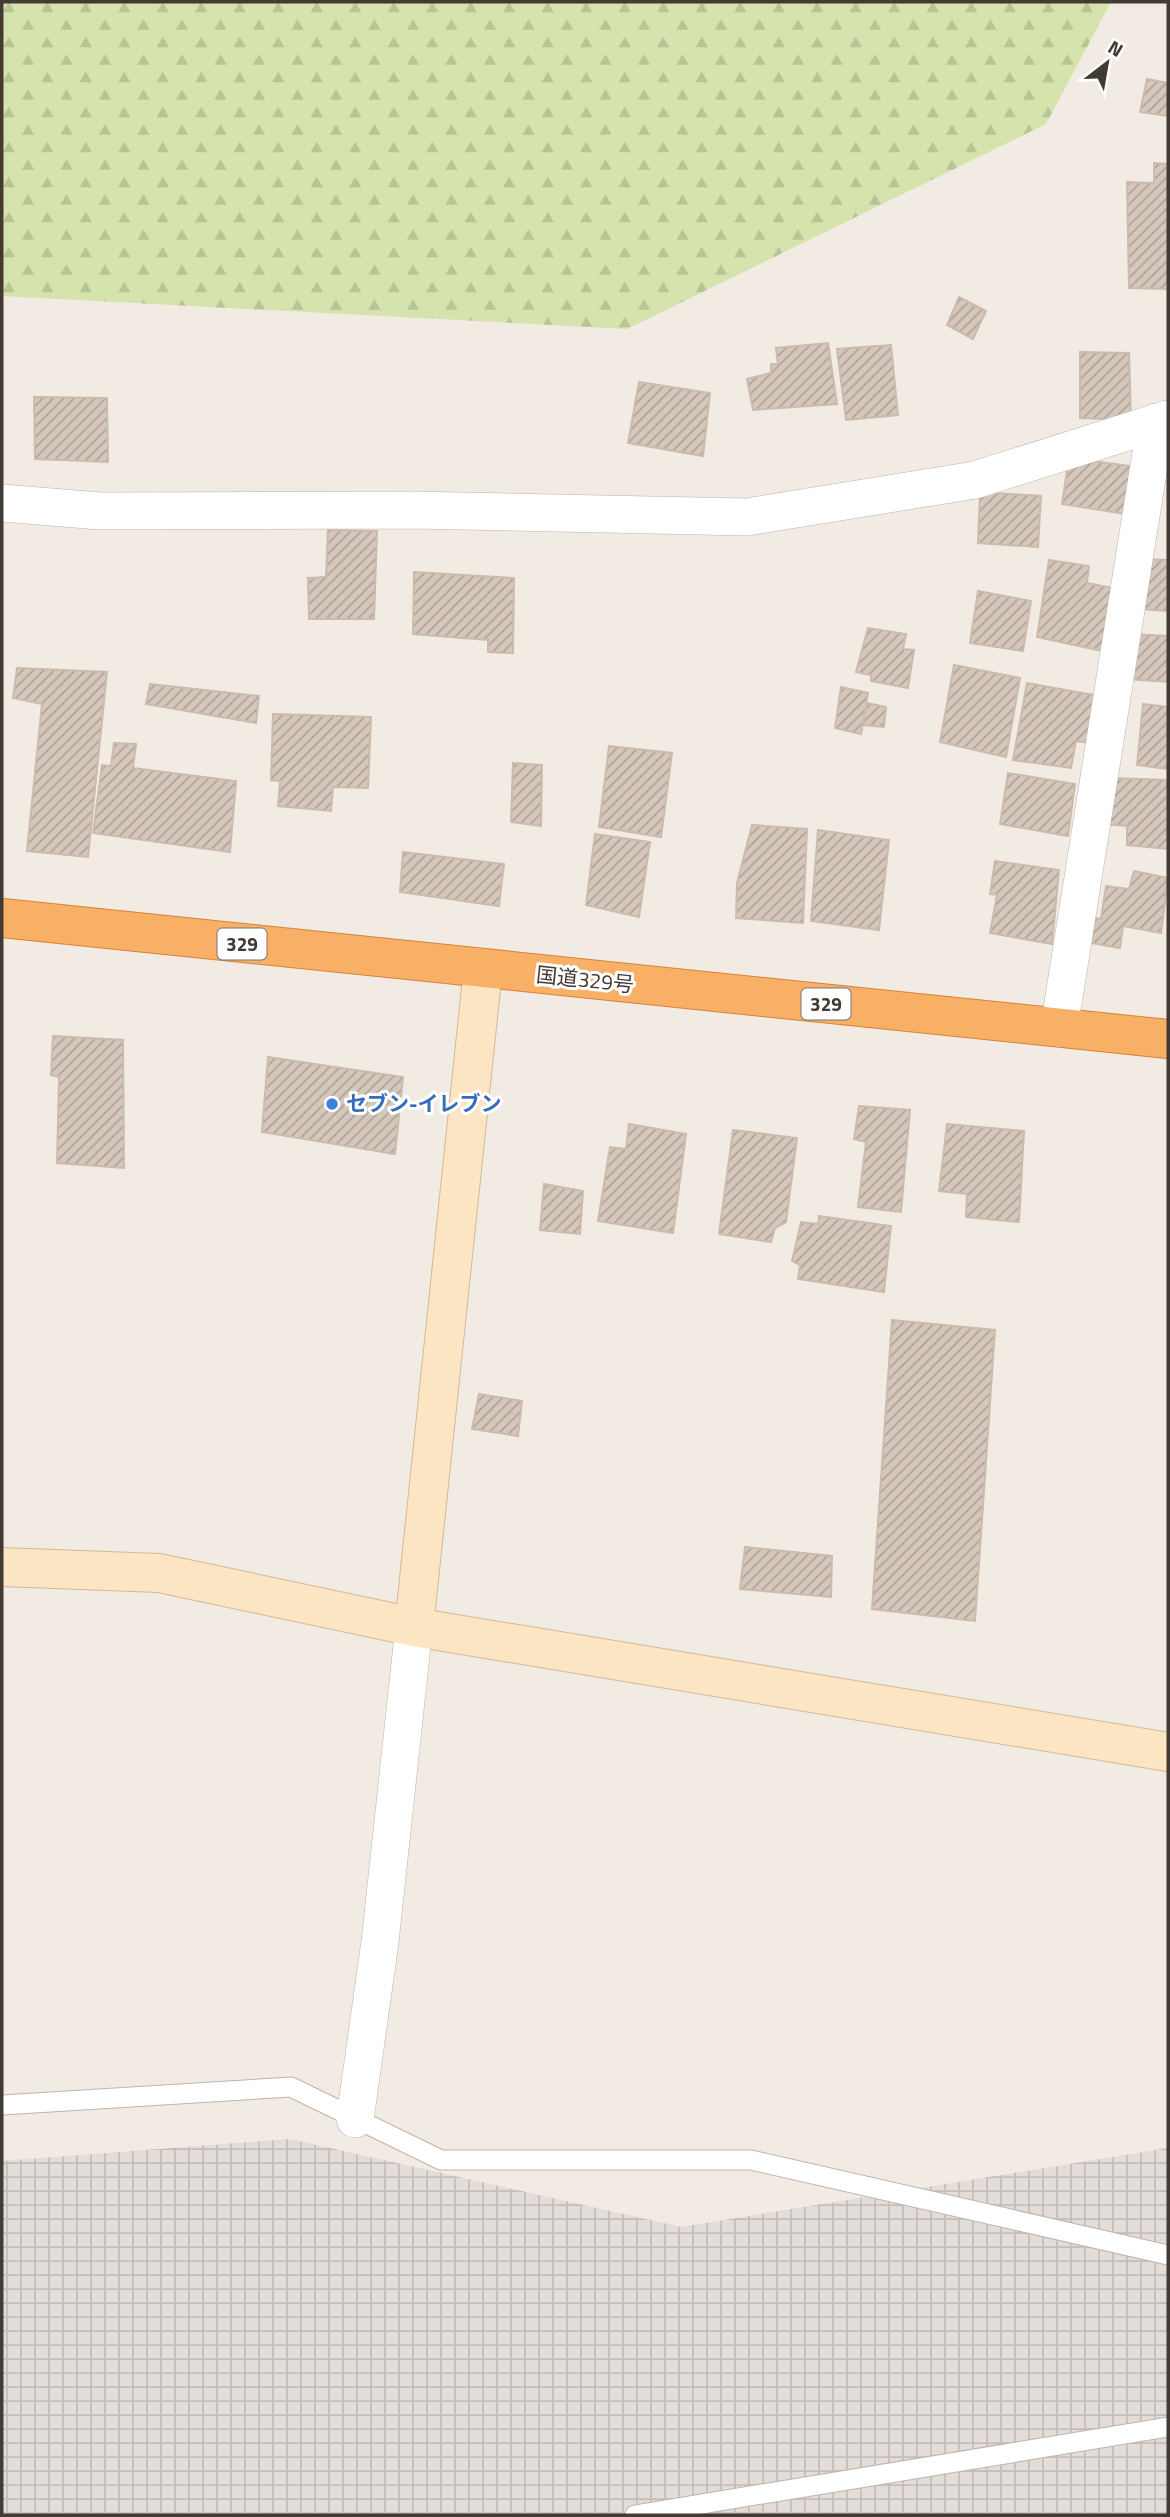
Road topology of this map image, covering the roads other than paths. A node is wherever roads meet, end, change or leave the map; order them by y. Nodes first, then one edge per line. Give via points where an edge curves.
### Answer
1 (1162, 421) edge
2 (2, 503) edge
3 (2, 918) edge
4 (483, 969) junction
5 (1059, 1028) junction
6 (1168, 1039) edge
7 (2, 1567) edge
8 (414, 1627) junction
9 (1168, 1752) edge
10 (2, 2105) edge
11 (355, 2119) junction
12 (1168, 2255) edge
13 (1168, 2427) edge
14 (635, 2515) edge

1 - 2 street via 975,480 747,517 412,510 100,511
1 - 5 street
3 - 4 highway, 国道329号 / 329
4 - 5 highway, 国道329号 / 329
4 - 8 street
5 - 6 highway, 国道329号 / 329
7 - 8 street via 159,1573
8 - 9 street
8 - 11 street via 380,1942
10 - 11 lane via 291,2087
11 - 12 lane via 441,2160 751,2160
13 - 14 lane

